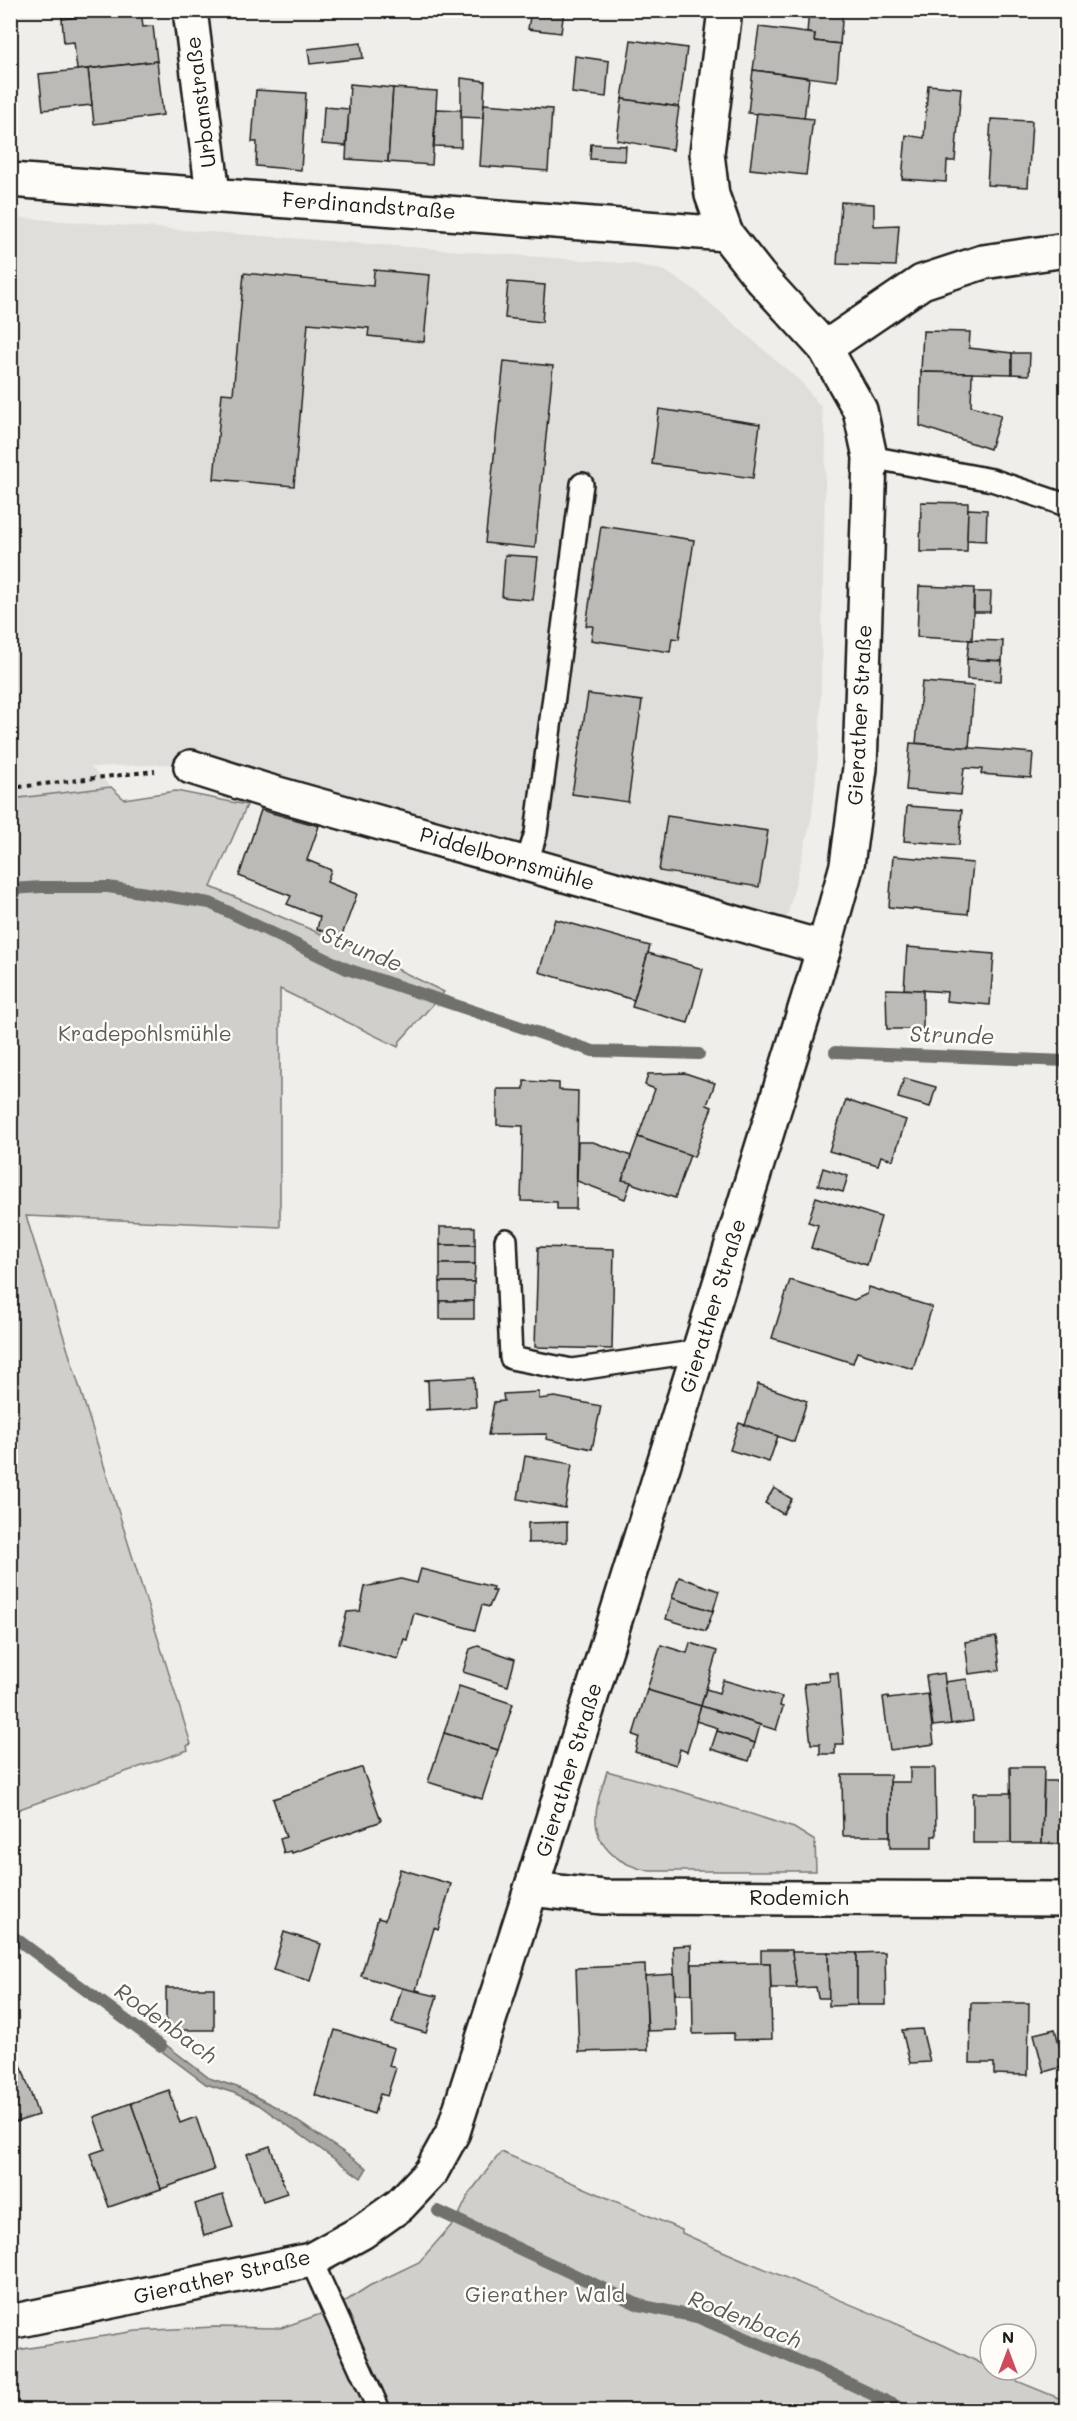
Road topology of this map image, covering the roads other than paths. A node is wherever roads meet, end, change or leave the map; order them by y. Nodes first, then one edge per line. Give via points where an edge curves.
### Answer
1 (190, 10) edge
2 (725, 10) edge
3 (10, 180) edge
4 (213, 194) junction
5 (726, 234) junction
6 (1066, 249) edge
7 (825, 348) junction
8 (870, 457) junction
9 (582, 484) dead end
10 (1066, 505) edge
11 (191, 767) road end
12 (526, 865) junction
13 (824, 948) junction
14 (506, 1240) dead end
15 (699, 1351) junction
16 (531, 1889) junction
17 (1066, 1899) edge
18 (311, 2260) junction
19 (10, 2322) edge
20 (379, 2410) edge

1 - 4 street, Urbanstraße
2 - 5 street, Gierather Straße via 707,153 712,195
3 - 4 street, Ferdinandstraße
4 - 5 street, Ferdinandstraße
5 - 7 street, Gierather Straße
6 - 7 street via 983,262 922,282
7 - 8 street, Gierather Straße via 860,410
8 - 10 lane via 992,480
8 - 13 street, Gierather Straße via 860,768 847,865
9 - 12 lane via 536,833
11 - 12 street, Piddelbornsmühle
12 - 13 street, Piddelbornsmühle
13 - 15 street, Gierather Straße
14 - 15 lane via 511,1358 572,1370
15 - 16 street, Gierather Straße
16 - 17 street, Rodemich via 603,1897
16 - 18 street, Gierather Straße via 453,2132 430,2172 400,2205
18 - 19 street, Gierather Straße
18 - 20 lane

